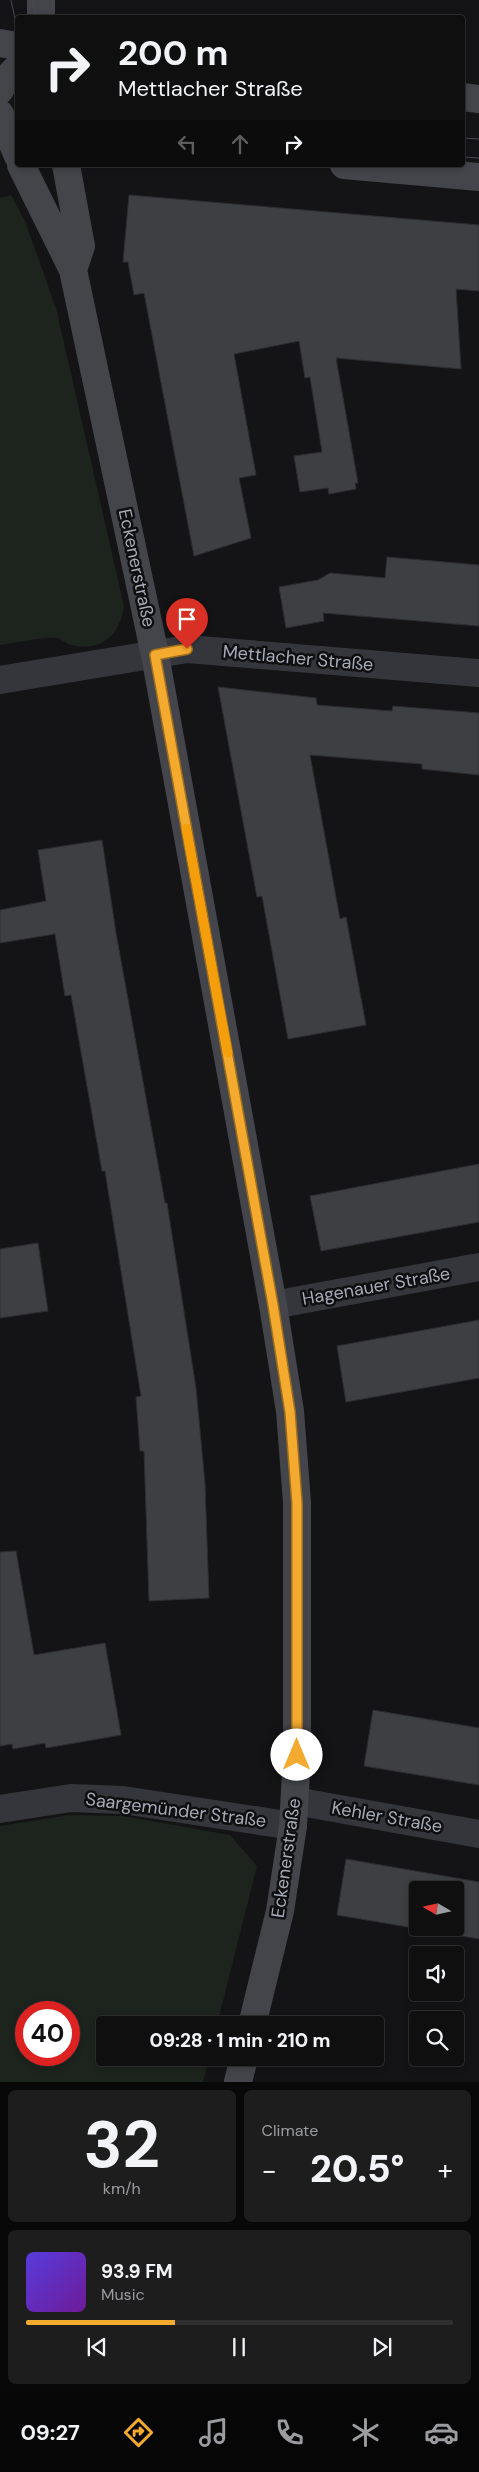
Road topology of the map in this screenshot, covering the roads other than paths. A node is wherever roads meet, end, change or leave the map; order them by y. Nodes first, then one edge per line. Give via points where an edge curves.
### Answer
1 (40, 0) edge
2 (41, 15) edge
3 (0, 43) edge
4 (15, 46) edge
5 (15, 71) edge
6 (0, 90) edge
7 (465, 97) edge
8 (479, 99) edge
9 (0, 103) edge
10 (15, 107) edge
11 (0, 114) edge
12 (15, 149) edge
13 (22, 167) edge
14 (366, 167) edge
15 (73, 169) edge
16 (479, 177) edge
17 (73, 270) junction
18 (155, 655) junction
19 (479, 673) edge
20 (0, 680) edge
21 (479, 1267) edge
22 (273, 1305) junction
23 (0, 1809) edge
24 (294, 1813) junction
25 (479, 1834) edge
26 (254, 2016) edge
27 (242, 2066) edge
28 (238, 2082) edge

1 - 2 street
3 - 4 street
5 - 6 street
7 - 8 street
9 - 10 street
11 - 12 street
13 - 17 street, Eckenerstraße
14 - 16 street
15 - 17 street via 81,246
17 - 18 street, Eckenerstraße
18 - 19 street, Mettlacher Straße via 187,649
18 - 20 street, Mettlacher Straße
18 - 22 street, Eckenerstraße
21 - 22 street, Hagenauer Straße
22 - 24 street, Eckenerstraße via 290,1412 297,1503
23 - 24 street, Saargemünder Straße via 71,1798
24 - 25 street, Kehler Straße
24 - 26 street, Eckenerstraße via 280,1911
27 - 28 street

